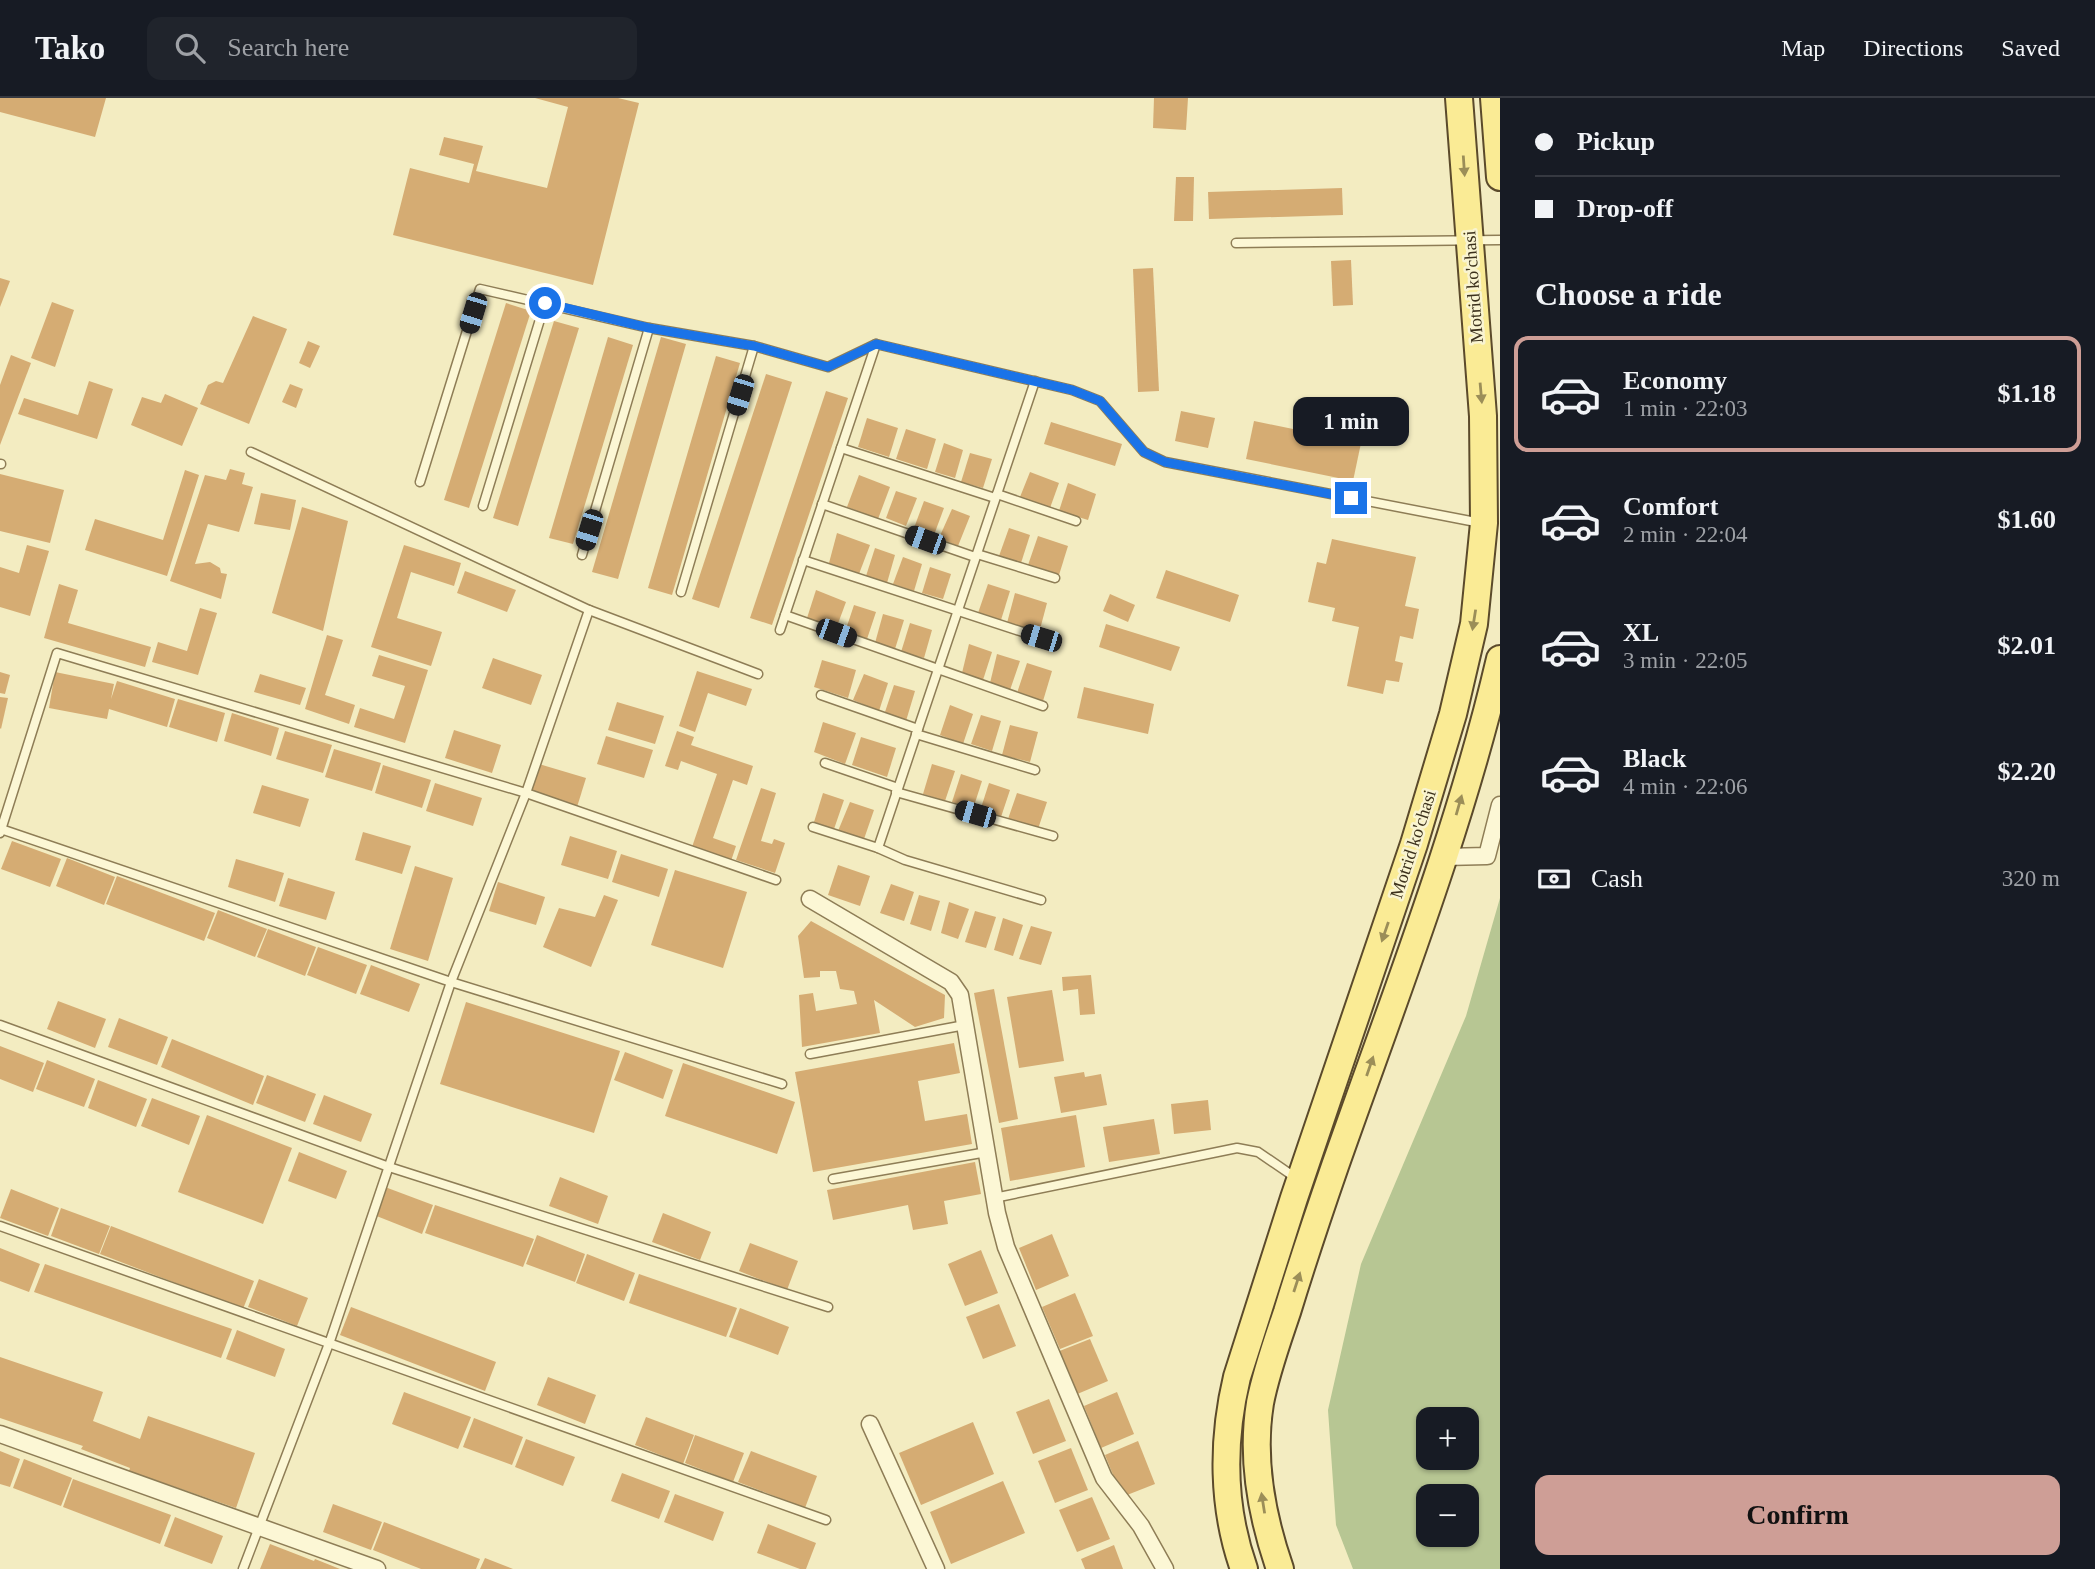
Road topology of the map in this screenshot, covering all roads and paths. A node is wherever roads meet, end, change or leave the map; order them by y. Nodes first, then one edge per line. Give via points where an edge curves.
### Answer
1 (1459, 98) edge
2 (1494, 98) edge
3 (1500, 177) edge
4 (1469, 240) junction
5 (1500, 240) edge
6 (1236, 243) dead end
7 (545, 303) junction
8 (649, 328) junction
9 (876, 344) junction
10 (754, 346) junction
11 (1035, 381) junction
12 (841, 447) junction
13 (251, 452) dead end
14 (420, 482) dead end
15 (996, 496) junction
16 (822, 503) junction
17 (484, 506) dead end
18 (1076, 521) dead end
19 (1484, 523) junction
20 (582, 555) dead end
21 (976, 556) junction
22 (803, 560) junction
23 (1055, 578) dead end
24 (681, 592) dead end
25 (589, 611) junction
26 (957, 612) junction
27 (785, 615) junction
28 (780, 630) dead end
29 (1041, 638) dead end
30 (1500, 659) edge
31 (938, 669) junction
32 (758, 674) dead end
33 (821, 695) dead end
34 (1043, 706) dead end
35 (917, 731) junction
36 (825, 764) dead end
37 (1035, 770) dead end
38 (897, 790) junction
39 (526, 793) junction
40 (1500, 806) edge
41 (813, 827) dead end
42 (1, 831) edge
43 (1053, 836) dead end
44 (878, 848) junction
45 (1444, 857) junction
46 (776, 880) dead end
47 (810, 899) dead end
48 (1041, 900) dead end
49 (451, 982) junction
50 (0, 1025) edge
51 (965, 1025) junction
52 (810, 1054) dead end
53 (782, 1084) dead end
54 (987, 1152) junction
55 (389, 1167) junction
56 (833, 1179) dead end
57 (1300, 1181) junction
58 (994, 1198) junction
59 (0, 1226) edge
60 (828, 1307) dead end
61 (330, 1342) junction
62 (870, 1424) dead end
63 (0, 1434) edge
64 (826, 1520) dead end
65 (258, 1526) junction
66 (243, 1569) edge
67 (377, 1569) edge
68 (936, 1569) edge
69 (1165, 1569) edge
70 (1244, 1569) edge
71 (1280, 1569) edge

1 -> 4 main road, Motrid ko'chasi
2 - 3 main road
4 - 5 lane
4 - 6 lane
4 -> 19 main road, Motrid ko'chasi via 1483,416
7 - 8 lane
7 - 14 lane via 480,289
7 - 17 lane
8 - 10 lane
8 - 20 lane
9 - 10 lane via 828,367
9 - 11 lane
9 - 12 lane
10 - 24 lane
11 - 15 lane
11 - 19 lane via 1100,401 1144,452 1165,462
12 - 15 lane
12 - 16 lane
13 - 25 lane
15 - 18 lane
15 - 21 lane
16 - 21 lane
16 - 22 lane
19 -> 57 main road, Motrid ko'chasi via 1474,624 1453,714 1415,844
21 - 23 lane
21 - 26 lane
22 - 26 lane
22 - 27 lane
25 - 32 lane
25 - 39 lane
26 - 29 lane
26 - 31 lane
27 - 28 lane
27 - 31 lane
45 -> 30 main road, Motrid ko'chasi
31 - 34 lane
31 - 35 lane
33 - 35 lane
35 - 37 lane
35 - 38 lane
36 - 38 lane
38 - 43 lane
38 - 44 lane
39 - 42 lane via 57,653
39 - 46 lane
39 - 49 lane
40 - 45 street via 1487,856
41 - 44 lane
42 - 49 lane
44 - 48 lane
71 -> 45 main road, Motrid ko'chasi via 1260,1490 1260,1403 1318,1214
47 - 51 street via 951,982 960,995
49 - 53 lane
49 - 55 lane
50 - 55 lane
51 - 52 lane
51 - 54 street
54 - 56 lane
54 - 58 street
55 - 60 lane
55 - 61 lane
57 - 58 lane via 1258,1152 1237,1148
57 - 70 main road, Motrid ko'chasi via 1230,1403 1227,1483
58 - 69 street via 1006,1247 1104,1478 1140,1525
59 - 61 lane
61 - 64 lane
61 - 65 lane
62 - 68 street
63 - 65 street
65 - 66 lane
65 - 67 street

